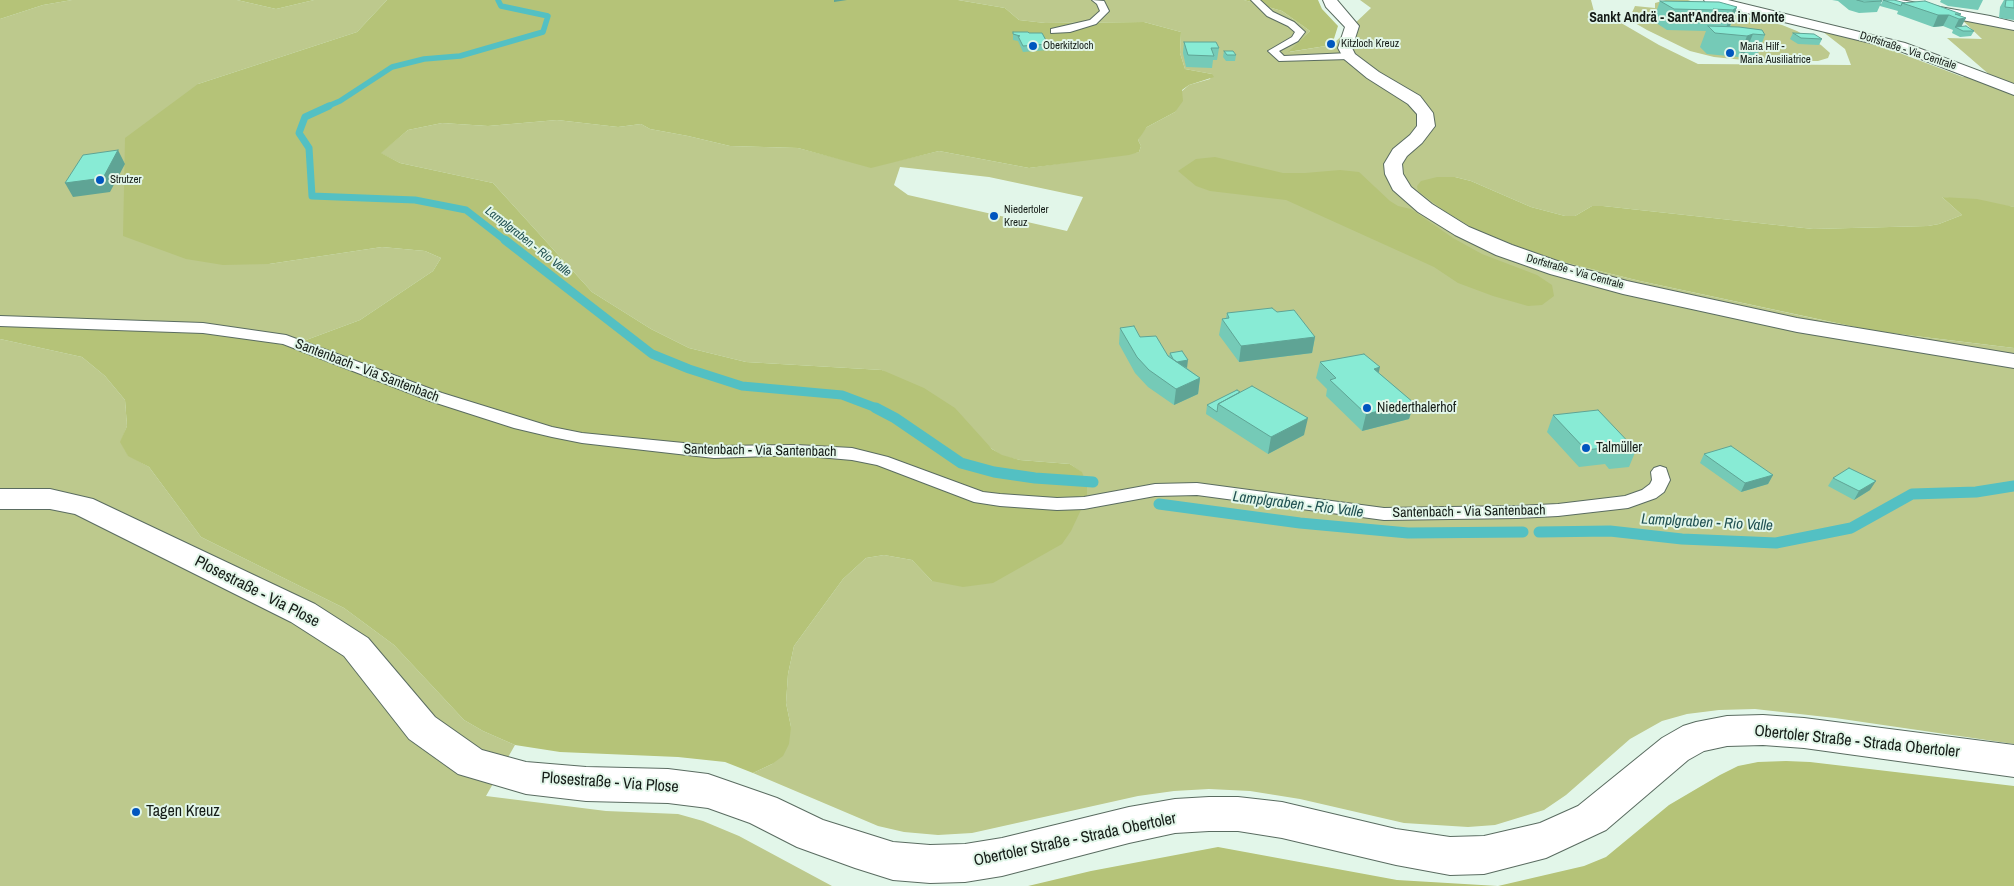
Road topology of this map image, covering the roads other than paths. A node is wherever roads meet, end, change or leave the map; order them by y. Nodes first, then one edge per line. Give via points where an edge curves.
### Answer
1 (1096, 0) edge
2 (1255, 0) edge
3 (1330, 0) edge
4 (1711, 0) edge
5 (1879, 0) edge
6 (1904, 2) edge
7 (2014, 26) edge
8 (1054, 31) dead end
9 (1349, 56) junction
10 (2014, 90) edge
11 (0, 321) edge
12 (2014, 361) edge
13 (1660, 472) dead end
14 (0, 498) edge
15 (2014, 760) edge
16 (708, 791) joint

1 - 8 lane via 1105,11 1093,22
2 - 9 lane via 1270,14 1300,32 1295,40 1273,51 1282,59
3 - 9 street via 1352,26 1346,48
4 - 10 street, Dorfstraße - Via Centrale via 1900,46
5 - 6 street
6 - 7 street
9 - 12 street, Dorfstraße - Via Centrale via 1414,100 1425,113 1426,126 1399,153 1393,164 1394,174 1403,190 1424,208 1462,231 1558,270 1623,287 1797,325
11 - 13 lane, Santenbach - Via Santenbach via 204,328 286,340 436,397 552,432 714,452 828,450 882,460 981,498 1000,500 1084,503 1155,490 1197,489 1384,514 1517,512 1628,502 1657,488
14 - 16 street, Plosestraße - Via Plose via 50,500 83,506 303,613 356,647 422,728 470,763 526,778
15 - 16 street, Obertoler Straße - Strada Obertoler via 1804,733 1727,731 1696,737 1675,749 1592,818 1546,840 1484,855 1450,856 1396,847 1282,820 1209,814 1175,816 1129,825 1002,857 965,863 902,862 811,834 764,810

